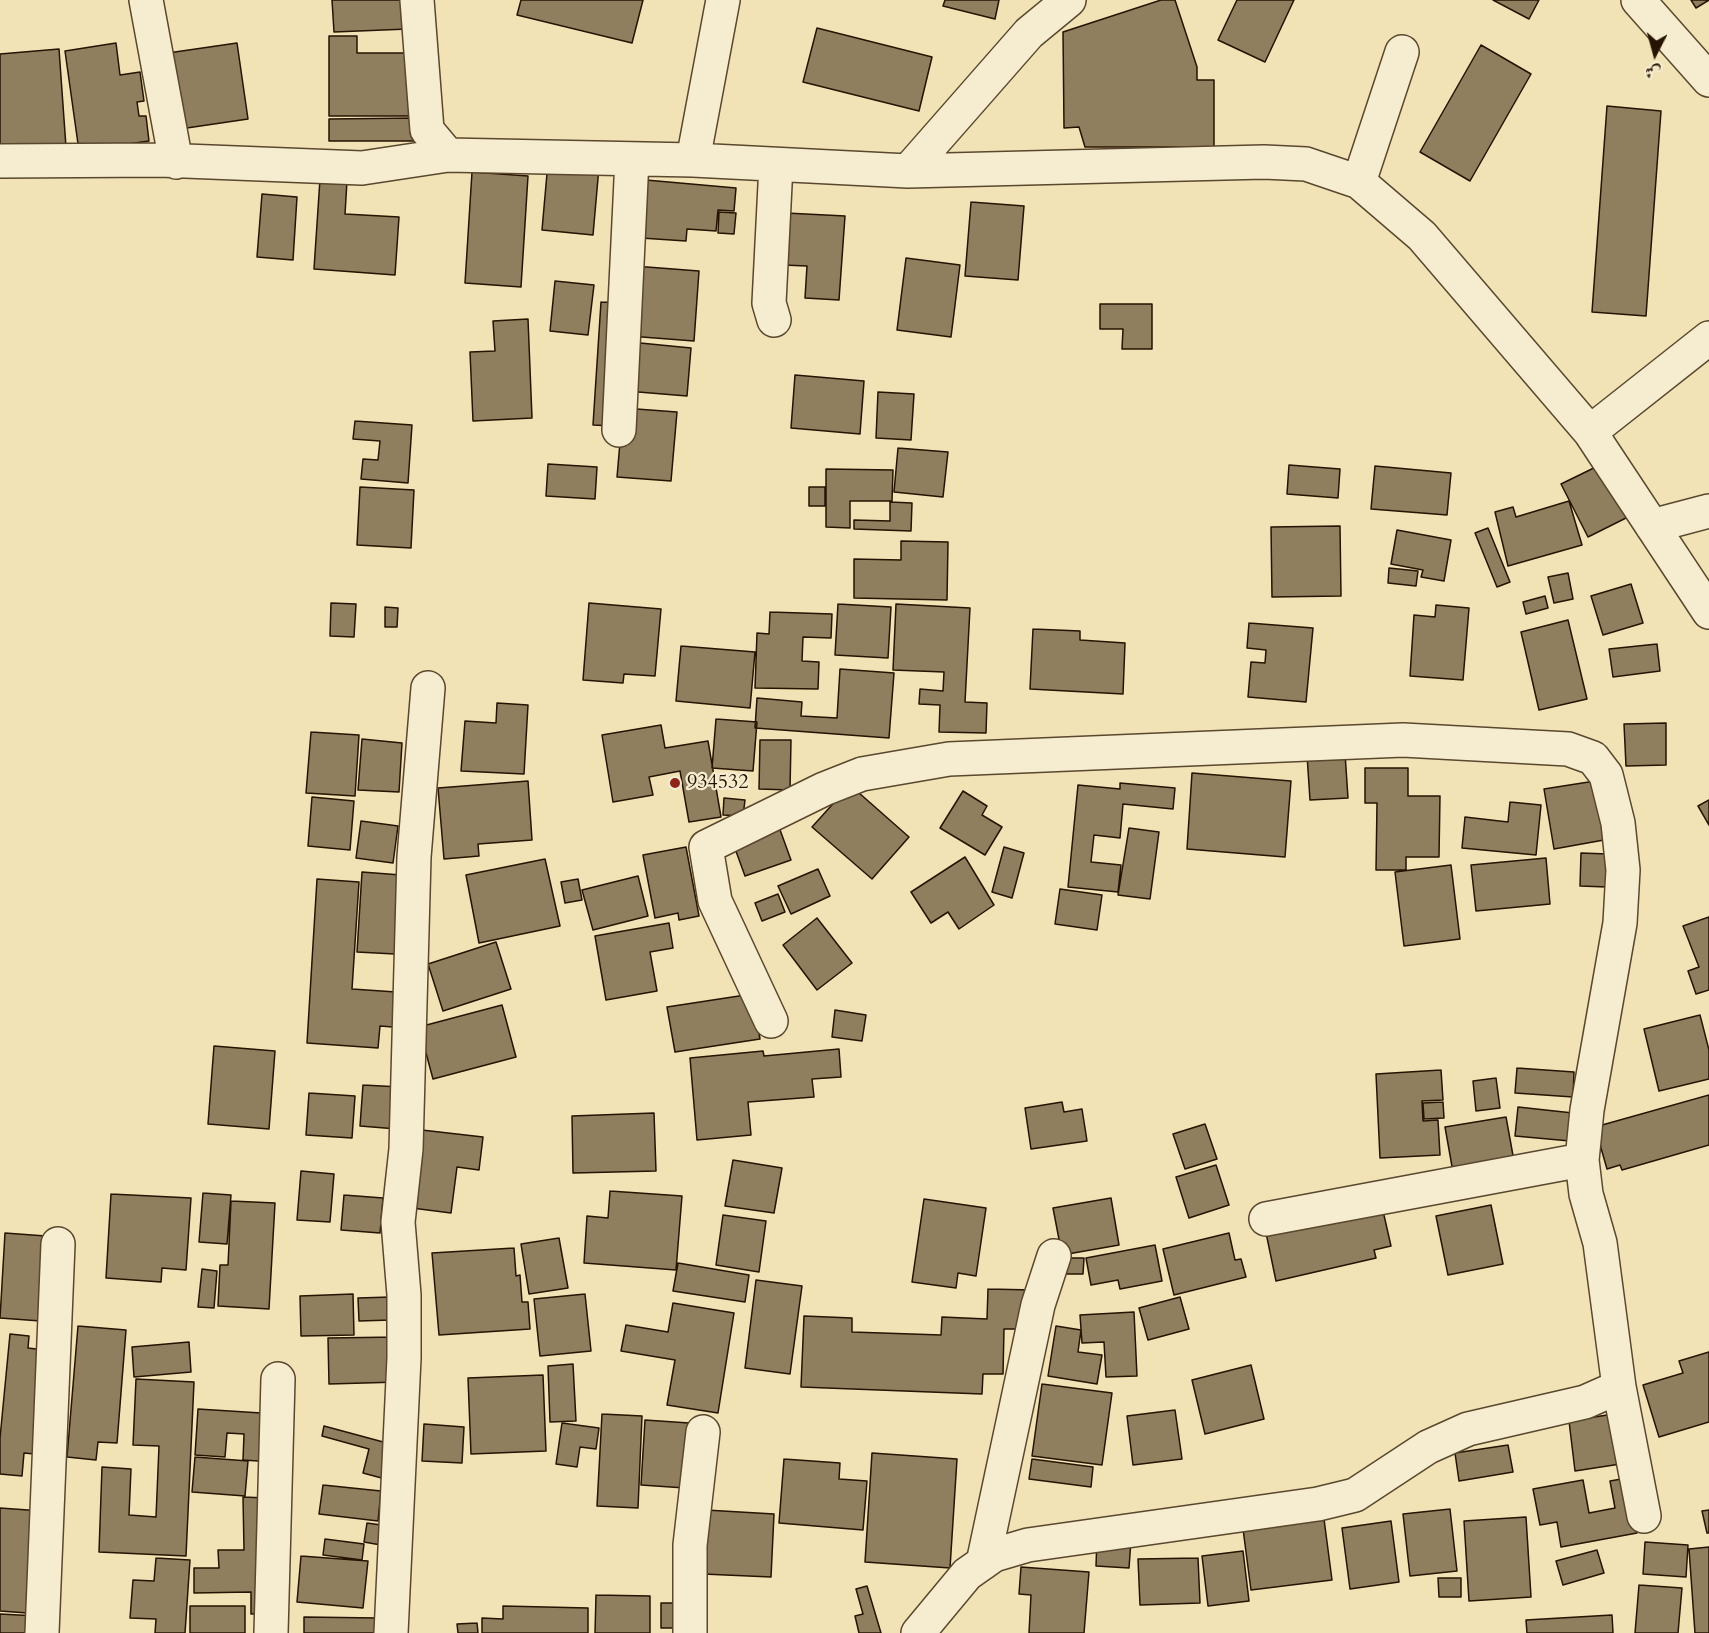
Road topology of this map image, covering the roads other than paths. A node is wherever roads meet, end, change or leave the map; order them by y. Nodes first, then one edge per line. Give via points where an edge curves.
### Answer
1 (146, 0) edge
2 (417, 0) edge
3 (723, 0) edge
4 (1069, 0) edge
5 (1638, 0) edge
6 (1402, 52) dead end
7 (1709, 80) edge
8 (448, 155) junction
9 (632, 159) junction
10 (693, 160) junction
11 (0, 161) edge
12 (176, 162) junction
13 (776, 165) junction
14 (909, 171) junction
15 (1359, 182) junction
16 (774, 320) dead end
17 (1709, 338) edge
18 (619, 430) dead end
19 (1590, 432) junction
20 (1709, 511) edge
21 (1652, 526) junction
22 (1709, 612) edge
23 (428, 688) dead end
24 (771, 1022) dead end
25 (1582, 1160) junction
26 (1266, 1219) dead end
27 (58, 1244) dead end
28 (1054, 1256) dead end
29 (278, 1379) dead end
30 (1619, 1387) junction
31 (703, 1432) dead end
32 (1644, 1516) dead end
33 (983, 1563) junction
34 (42, 1633) edge
35 (271, 1633) edge
36 (391, 1633) edge
37 (690, 1633) edge
38 (918, 1633) edge

1 - 12 street
2 - 8 street via 427,130
3 - 10 street
4 - 14 street via 1029,33
5 - 7 street
6 - 15 street
8 - 9 street
8 - 12 street via 362,168
9 - 10 street
9 - 18 street
10 - 13 street
11 - 12 street
13 - 14 street
13 - 16 street via 769,303
14 - 15 street via 1264,162 1306,164
15 - 19 street via 1422,236
17 - 19 street
19 - 21 street
20 - 21 street
21 - 22 street
23 - 36 street via 414,857 406,1149 398,1222 404,1358
24 - 25 street via 715,902 706,847 862,774 949,759 1402,740 1568,749 1593,758 1606,776 1618,823 1623,870 1620,923
25 - 26 street
25 - 30 street via 1586,1194 1600,1243
27 - 34 street
28 - 33 street via 1038,1305
29 - 35 street
30 - 32 street
30 - 33 street via 1585,1402 1468,1429 1428,1447 1355,1495 1318,1504 1029,1545 994,1555
31 - 37 street via 690,1545
33 - 38 street via 967,1574

